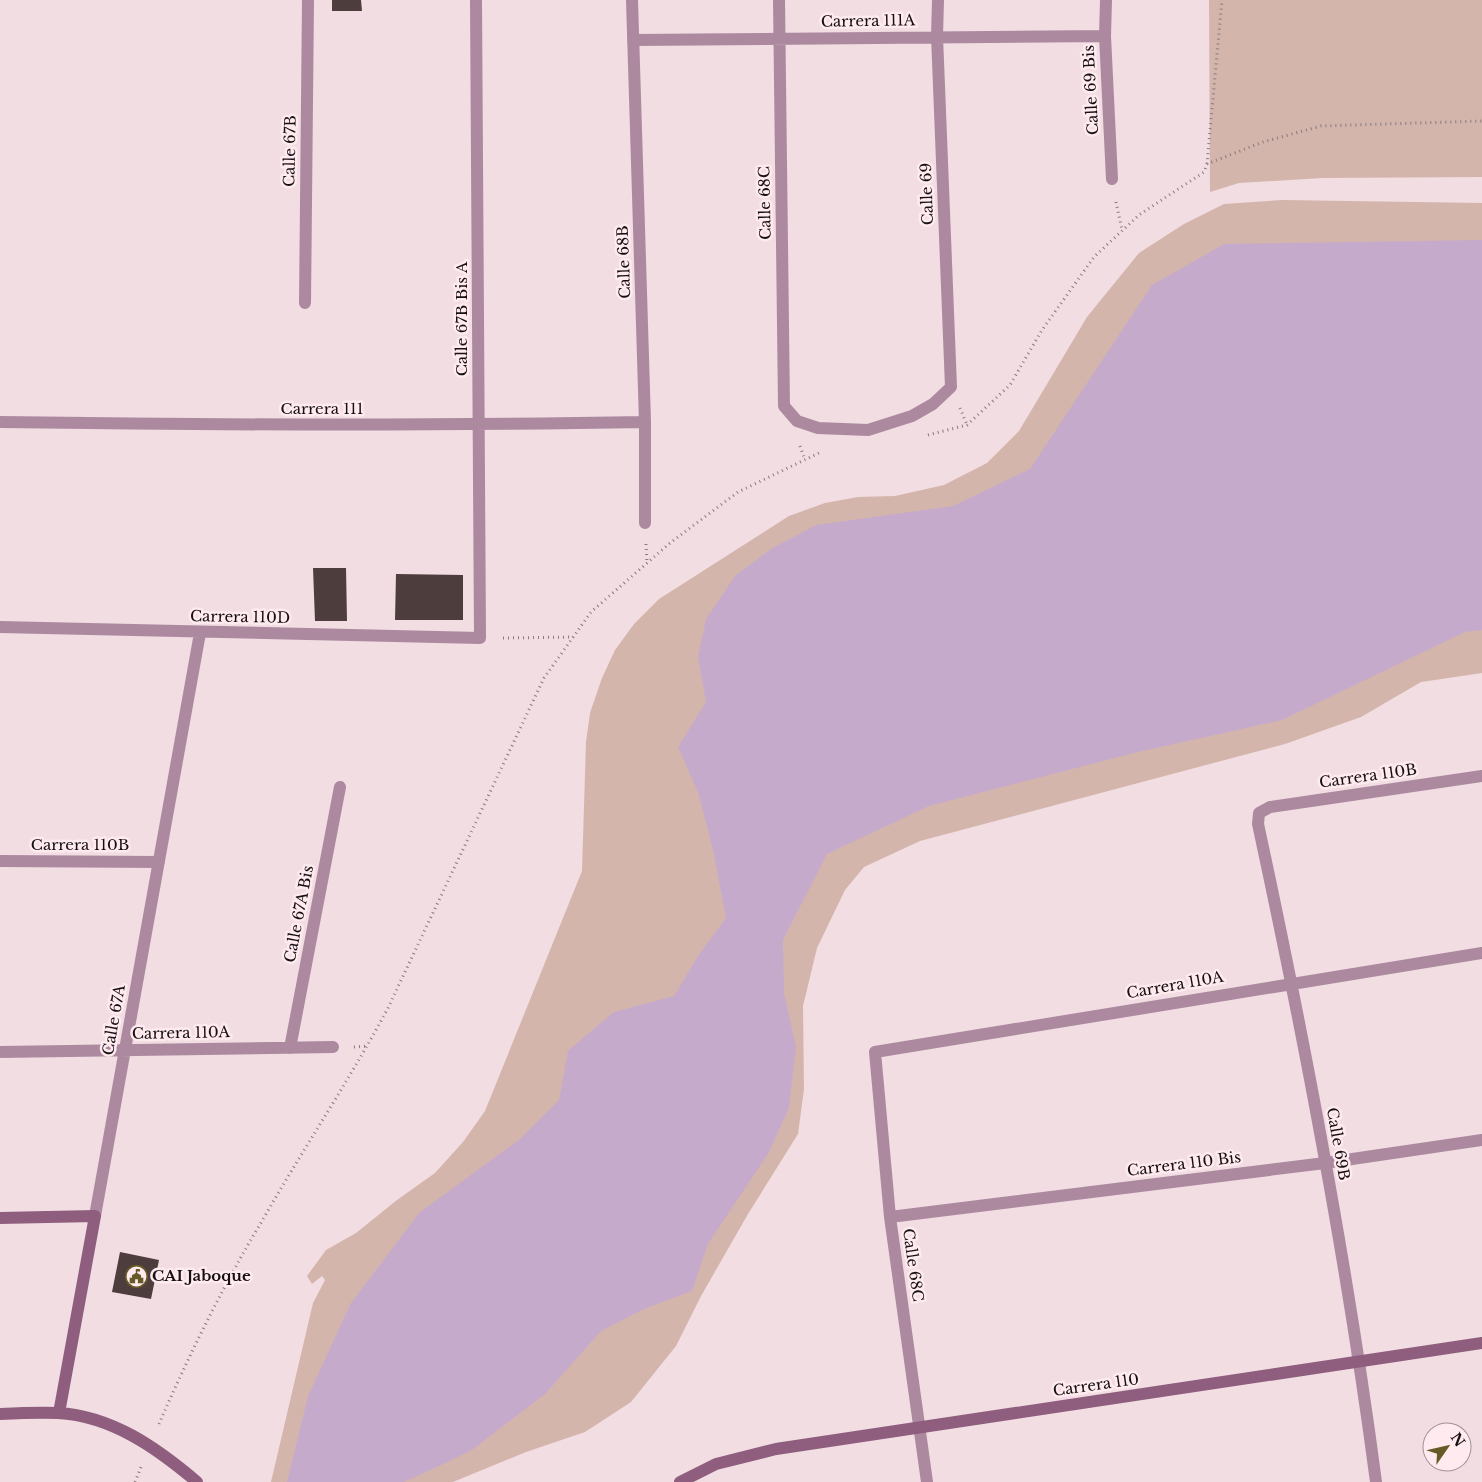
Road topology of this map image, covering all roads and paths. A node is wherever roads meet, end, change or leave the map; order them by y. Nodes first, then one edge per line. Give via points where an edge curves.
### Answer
1 (308, 0) edge
2 (476, 0) edge
3 (632, 0) edge
4 (779, 0) edge
5 (938, 0) edge
6 (1106, 0) edge
7 (1222, 0) edge
8 (937, 36) junction
9 (1105, 36) junction
10 (779, 39) junction
11 (633, 40) junction
12 (1482, 121) edge
13 (1207, 164) junction
14 (1112, 179) joint
15 (1122, 230) junction
16 (305, 303) dead end
17 (784, 406) joint
18 (0, 422) edge
19 (645, 422) junction
20 (479, 425) junction
21 (924, 436) dead end
22 (822, 452) dead end
23 (645, 523) dead end
24 (0, 627) edge
25 (200, 633) junction
26 (573, 637) junction
27 (480, 638) junction
28 (1482, 776) edge
29 (340, 787) dead end
30 (1259, 813) joint
31 (0, 861) edge
32 (159, 862) junction
33 (1482, 952) edge
34 (1292, 982) junction
35 (333, 1047) dead end
36 (290, 1048) junction
37 (125, 1050) junction
38 (0, 1052) edge
39 (875, 1052) joint
40 (1482, 1140) edge
41 (1326, 1163) junction
42 (95, 1216) junction
43 (890, 1217) junction
44 (0, 1218) edge
45 (1482, 1343) edge
46 (1360, 1362) junction
47 (180, 1376) dead end
48 (59, 1413) junction
49 (0, 1414) edge
50 (919, 1428) junction
51 (716, 1464) junction
52 (197, 1482) edge
53 (680, 1482) edge
54 (697, 1482) edge
55 (927, 1482) edge
56 (1376, 1482) edge

1 - 16 street, Calle 67B
2 - 20 street, Calle 67B Bis A
3 - 11 street, Calle 68B
4 - 10 street, Calle 68C
5 - 8 street, Calle 69
6 - 9 street, Calle 69 Bis
7 - 13 path
8 - 9 street, Carrera 111A
8 - 10 street, Carrera 111A
8 - 17 street, Calle 69 via 951,387 912,416 868,430 818,428 797,421
9 - 14 street, Calle 69 Bis
10 - 11 street, Carrera 111A
10 - 17 street, Calle 68C
11 - 19 street, Calle 68B
12 - 13 path via 1321,126 1264,142
13 - 15 path via 1204,172
14 - 15 path
15 - 21 path via 1094,257 1042,330 1010,385 967,425
18 - 20 street, Carrera 111
19 - 20 street, Carrera 111
19 - 23 street, Calle 68B
20 - 27 street, Calle 67B Bis A
22 - 26 path via 738,492 685,532 591,612
24 - 25 street, Carrera 110D
25 - 27 street, Carrera 110D
25 - 32 street, Calle 67A
26 - 27 path
26 - 47 path via 544,678 384,1016 261,1222
28 - 30 street, Carrera 110B via 1270,807
29 - 36 street, Calle 67A Bis
30 - 34 street, Calle 69B via 1258,824
31 - 32 street, Carrera 110B
32 - 37 street, Calle 67A
33 - 34 street, Carrera 110A
34 - 39 street, Carrera 110A
34 - 41 street, Calle 69B
35 - 36 street, Carrera 110A
36 - 37 street, Carrera 110A
37 - 38 street, Carrera 110A
37 - 42 street, Calle 67A
39 - 43 street, Calle 68C
40 - 41 street, Carrera 110 Bis
41 - 43 street, Carrera 110 Bis
41 - 46 street, Calle 69B
42 - 44 street
42 - 48 street, Calle 67A
43 - 50 street, Calle 68C
45 - 46 street, Carrera 110
46 - 50 street, Carrera 110
46 - 56 street, Calle 69B
48 - 49 street
48 - 52 street via 99,1420 123,1430 158,1451
50 - 51 street, Carrera 110 via 776,1449
50 - 55 street, Calle 68C
51 - 53 street, Carrera 110
51 - 54 street, Carrera 110

